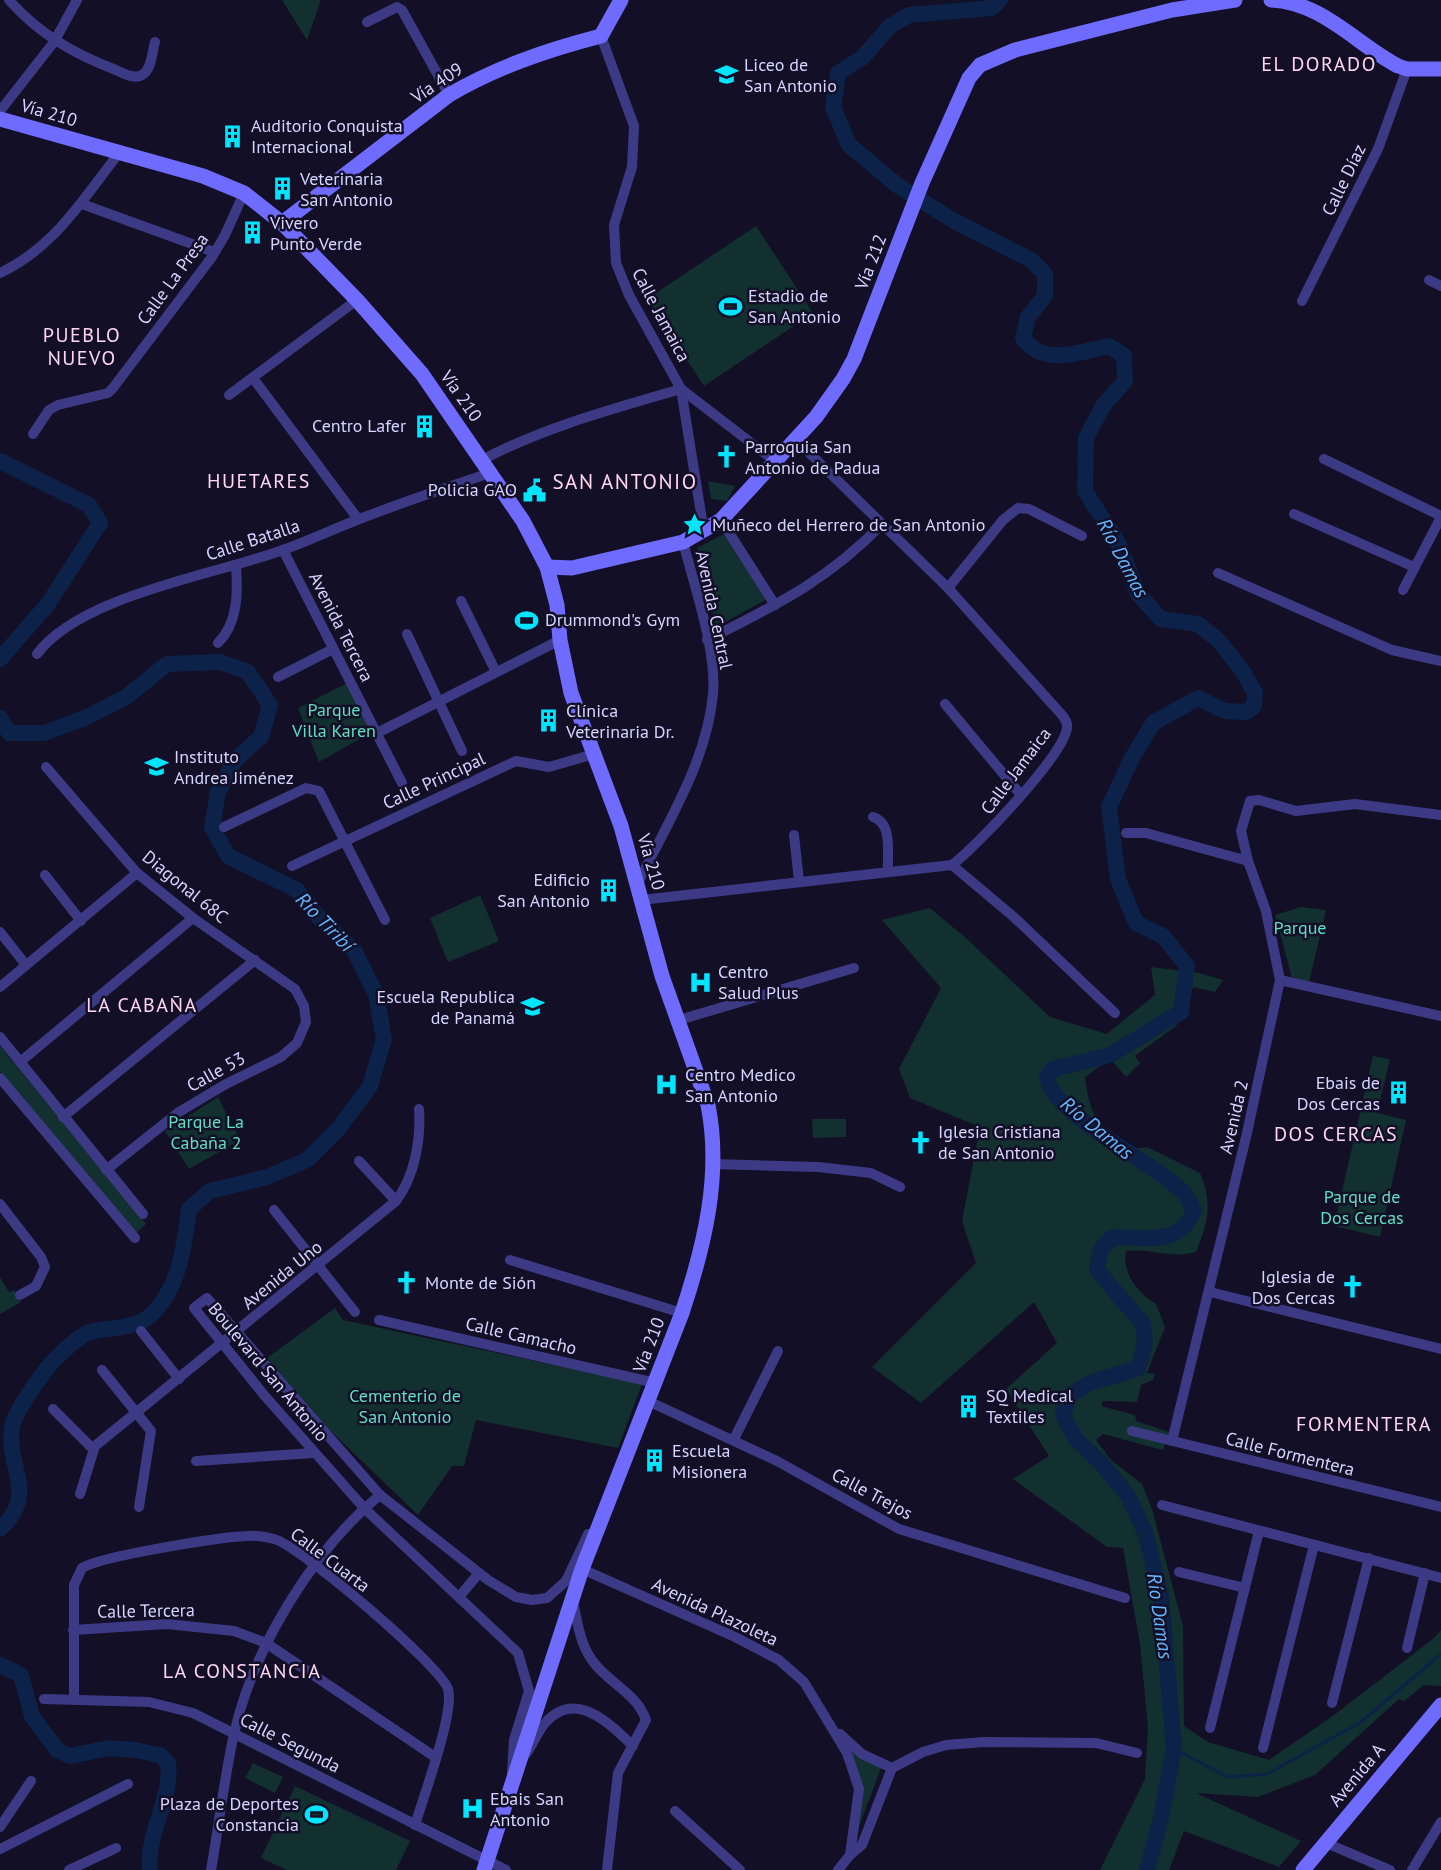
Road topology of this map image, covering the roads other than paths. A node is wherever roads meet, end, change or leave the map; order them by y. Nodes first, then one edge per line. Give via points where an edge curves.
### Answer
1 (9, 0) edge
2 (77, 0) edge
3 (621, 0) edge
4 (1235, 0) edge
5 (1271, 0) edge
6 (1280, 0) edge
7 (367, 21) dead end
8 (601, 36) junction
9 (54, 42) junction
10 (155, 42) dead end
11 (1407, 69) junction
12 (1441, 69) edge
13 (449, 95) junction
14 (0, 111) edge
15 (0, 119) edge
16 (119, 153) junction
17 (244, 193) junction
18 (82, 204) junction
19 (282, 223) junction
20 (214, 252) junction
21 (0, 273) edge
22 (1429, 280) dead end
23 (1441, 286) edge
24 (357, 300) junction
25 (1302, 301) dead end
26 (254, 378) junction
27 (681, 389) junction
28 (229, 394) dead end
29 (33, 434) dead end
30 (796, 440) junction
31 (1323, 459) dead end
32 (776, 462) junction
33 (486, 466) junction
34 (1294, 514) dead end
35 (1441, 517) edge
36 (358, 519) junction
37 (721, 520) junction
38 (882, 524) junction
39 (704, 532) junction
40 (1082, 536) dead end
41 (683, 542) junction
42 (283, 550) junction
43 (236, 566) junction
44 (547, 567) junction
45 (1414, 567) junction
46 (1218, 573) dead end
47 (948, 588) junction
48 (1402, 590) dead end
49 (461, 601) dead end
50 (775, 605) junction
51 (407, 634) dead end
52 (560, 640) junction
53 (707, 640) junction
54 (218, 643) dead end
55 (333, 649) junction
56 (37, 654) dead end
57 (1441, 661) edge
58 (496, 672) junction
59 (278, 677) dead end
60 (437, 704) junction
61 (945, 704) dead end
62 (377, 733) junction
63 (462, 751) dead end
64 (594, 754) junction
65 (46, 767) dead end
66 (402, 783) dead end
67 (1021, 795) junction
68 (1441, 815) edge
69 (873, 817) dead end
70 (224, 827) dead end
71 (1126, 833) dead end
72 (794, 835) dead end
73 (342, 841) junction
74 (1248, 861) junction
75 (952, 865) junction
76 (292, 866) dead end
77 (888, 871) junction
78 (137, 873) junction
79 (45, 875) dead end
80 (799, 881) junction
81 (637, 885) junction
82 (641, 900) junction
83 (193, 918) junction
84 (385, 920) dead end
85 (81, 921) junction
86 (0, 932) edge
87 (255, 960) junction
88 (26, 965) junction
89 (854, 968) dead end
90 (1280, 980) junction
91 (0, 987) edge
92 (1115, 1013) dead end
93 (1441, 1016) edge
94 (679, 1020) junction
95 (306, 1022) joint
96 (0, 1037) edge
97 (20, 1062) junction
98 (0, 1078) edge
99 (4, 1093) edge
100 (419, 1109) dead end
101 (63, 1116) junction
102 (358, 1161) dead end
103 (714, 1164) junction
104 (106, 1170) junction
105 (900, 1187) dead end
106 (396, 1201) junction
107 (0, 1204) edge
108 (274, 1210) dead end
109 (143, 1214) dead end
110 (135, 1238) dead end
111 (510, 1260) dead end
112 (318, 1266) junction
113 (1210, 1292) junction
114 (20, 1295) dead end
115 (355, 1312) dead end
116 (682, 1313) junction
117 (379, 1320) dead end
118 (141, 1331) dead end
119 (237, 1333) junction
120 (221, 1345) junction
121 (1441, 1349) edge
122 (778, 1351) dead end
123 (102, 1370) dead end
124 (179, 1379) junction
125 (656, 1383) junction
126 (648, 1401) junction
127 (53, 1409) dead end
128 (137, 1412) junction
129 (1132, 1431) dead end
130 (734, 1440) junction
131 (1172, 1441) junction
132 (93, 1449) junction
133 (314, 1453) junction
134 (196, 1461) dead end
135 (80, 1494) dead end
136 (380, 1495) junction
137 (609, 1500) junction
138 (1162, 1505) dead end
139 (139, 1507) dead end
140 (1441, 1507) edge
141 (364, 1508) junction
142 (1259, 1531) junction
143 (1314, 1545) junction
144 (1369, 1558) junction
145 (314, 1565) junction
146 (582, 1569) junction
147 (1179, 1572) dead end
148 (479, 1573) junction
149 (1425, 1574) junction
150 (1441, 1578) edge
151 (1245, 1588) junction
152 (459, 1597) junction
153 (1125, 1598) dead end
154 (572, 1599) junction
155 (73, 1630) junction
156 (266, 1643) junction
157 (1407, 1648) dead end
158 (44, 1699) dead end
159 (74, 1700) junction
160 (1332, 1703) dead end
161 (1441, 1705) edge
162 (1210, 1728) dead end
163 (835, 1730) junction
164 (235, 1732) junction
165 (633, 1746) junction
166 (1263, 1748) dead end
167 (1137, 1753) dead end
168 (435, 1757) junction
169 (892, 1768) junction
170 (516, 1769) junction
171 (31, 1781) dead end
172 (128, 1784) dead end
173 (511, 1785) junction
174 (675, 1811) dead end
175 (1441, 1822) edge
176 (415, 1826) junction
177 (0, 1827) edge
178 (1326, 1843) junction
179 (116, 1848) dead end
180 (0, 1849) edge
181 (850, 1855) junction
182 (485, 1866) edge
183 (69, 1870) edge
184 (211, 1870) edge
185 (506, 1870) edge
186 (607, 1870) edge
187 (740, 1870) edge
188 (838, 1870) edge
189 (1303, 1870) edge
190 (1389, 1870) edge
191 (1412, 1870) edge

1 - 9 street
2 - 9 street
3 - 8 main road
4 - 30 main road, Vía 212 via 1138,18 1015,50 980,65 969,78 922,183 854,359
5 - 6 main road
6 - 11 main road via 1322,15 1387,60
7 - 13 street via 392,8 402,10
8 - 13 main road, Vía 409 via 519,60
8 - 27 street, Calle Jamaica via 634,126 632,167 614,225 616,264
9 - 10 street via 134,77 148,69
9 - 14 street
11 - 12 main road
11 - 25 street, Calle Díaz via 1378,149
13 - 19 main road, Vía 409
15 - 16 main road, Vía 210
16 - 17 main road, Vía 210 via 203,176
16 - 18 street
17 - 19 main road, Vía 210
17 - 20 street, Calle La Presa
18 - 20 street
18 - 21 street via 32,256
19 - 24 main road, Vía 210
20 - 29 street, Calle La Presa via 113,388 108,393 49,410
22 - 23 street
24 - 26 street
24 - 33 main road, Vía 210 via 422,374
26 - 28 street
26 - 36 street
27 - 32 street, Calle Jamaica
27 - 33 street, Calle Batalla via 513,444
27 - 39 street, Avenida Central
30 - 32 main road, Vía 212
30 - 38 street, Calle Jamaica
31 - 35 street
32 - 37 main road, Vía 212
33 - 36 street, Calle Batalla
33 - 44 main road, Vía 210 via 523,521
34 - 45 street
35 - 45 street
36 - 42 street, Calle Batalla
37 - 39 main road, Vía 212
37 - 50 street
38 - 47 street, Calle Jamaica
38 - 50 street via 851,555 813,584
39 - 41 main road, Vía 212
40 - 47 street via 1029,509 1018,508 1003,520
41 - 44 main road, Vía 212 via 572,568
41 - 53 street, Avenida Central
42 - 43 street, Calle Batalla
42 - 55 street, Avenida Tercera
43 - 54 street via 233,617 227,634
43 - 56 street, Calle Batalla via 198,574 86,615 48,638
44 - 52 main road, Vía 210 via 557,605
45 - 48 street
46 - 57 street via 1392,650
47 - 67 street, Calle Jamaica via 1067,722 1067,730 1051,756
49 - 58 street
50 - 53 street
51 - 60 street
52 - 58 street
52 - 64 main road, Vía 210 via 571,693
53 - 81 street, Avenida Central via 713,693 706,732 693,770
55 - 59 street
55 - 62 street, Avenida Tercera
58 - 60 street
60 - 62 street
60 - 63 street
61 - 67 street
62 - 66 street, Avenida Tercera
64 - 73 street, Calle Principal via 549,766 516,761
64 - 81 main road, Vía 210 via 621,826
65 - 78 street, Diagonal 68C
67 - 75 street, Calle Jamaica via 1004,817
68 - 74 street, Avenida 2 via 1355,804 1296,811 1250,801 1241,831
69 - 77 street via 887,827
70 - 73 street via 306,788 319,791
71 - 74 street via 1146,833
72 - 80 street
73 - 76 street, Calle Principal
73 - 84 street
74 - 90 street, Avenida 2 via 1266,911
75 - 77 street
75 - 92 street via 1015,918
77 - 80 street
78 - 83 street, Diagonal 68C
78 - 85 street
79 - 85 street
80 - 82 street
81 - 82 main road, Vía 210
82 - 94 main road, Vía 210
83 - 87 street, Diagonal 68C
83 - 97 street
85 - 88 street
86 - 88 street
87 - 95 street, Diagonal 68C via 295,989 304,1006
87 - 101 street
88 - 91 street
89 - 94 street
90 - 93 street
90 - 113 street, Avenida 2 via 1271,1034
94 - 103 main road, Vía 210 via 708,1105
95 - 104 street, Calle 53 via 297,1043 281,1057 179,1112
96 - 97 street
97 - 101 street
98 - 99 street
99 - 110 street
100 - 106 street, Avenida Uno via 420,1128 412,1170
101 - 104 street
102 - 106 street
103 - 105 street via 871,1173
103 - 116 main road, Vía 210 via 702,1246
104 - 109 street
106 - 112 street, Avenida Uno
107 - 114 street via 45,1267 36,1286
108 - 112 street
111 - 116 street
112 - 115 street
112 - 119 street, Avenida Uno
113 - 121 street
113 - 131 street, Avenida 2
116 - 125 main road, Vía 210
117 - 125 street, Calle Camacho
118 - 124 street
119 - 120 street, Avenida Uno
119 - 120 street, Boulevard San Antonio via 205,1298 194,1310
119 - 136 street, Boulevard San Antonio
120 - 124 street, Avenida Uno
120 - 133 street, Boulevard San Antonio
122 - 130 street
123 - 128 street
124 - 128 street, Avenida Uno
125 - 126 main road, Vía 210
126 - 130 street, Calle Trejos
126 - 137 main road, Vía 210
127 - 132 street
128 - 132 street, Avenida Uno
128 - 139 street via 151,1431
129 - 131 street, Calle Formentera
130 - 153 street, Calle Trejos via 899,1529
131 - 140 street, Calle Formentera
132 - 135 street
133 - 134 street
133 - 141 street, Boulevard San Antonio
136 - 141 street
136 - 148 street, Boulevard San Antonio
137 - 146 main road, Vía 210
137 - 148 street, Boulevard San Antonio via 596,1518 566,1581 547,1598 516,1597
138 - 142 street
141 - 145 street
141 - 152 street, Boulevard San Antonio
142 - 143 street
142 - 151 street
143 - 144 street
143 - 166 street
144 - 149 street
144 - 160 street
145 - 155 street, Calle Cuarta via 280,1541 248,1536 87,1565 75,1581
145 - 156 street
145 - 168 street, Calle Cuarta via 445,1682 449,1705
146 - 154 main road, Vía 210
146 - 163 street, Avenida Plazoleta via 779,1660 804,1682
147 - 151 street
148 - 152 street
149 - 150 street
149 - 157 street
151 - 162 street
152 - 173 street, Boulevard San Antonio via 518,1653 526,1675 529,1691 513,1746
154 - 165 street via 582,1645 595,1665 628,1693 644,1713 645,1725
154 - 170 main road, Vía 210
155 - 156 street, Calle Tercera via 186,1624 227,1629
155 - 159 street, Calle Cuarta
156 - 164 street
156 - 168 street, Calle Tercera
158 - 159 street, Calle Segunda
159 - 164 street, Calle Segunda via 162,1704
161 - 178 main road, Avenida A
163 - 169 street via 862,1754
163 - 181 street, Avenida Plazoleta via 859,1789
164 - 176 street, Calle Segunda
164 - 184 street
165 - 170 street via 602,1718 584,1708 568,1709 546,1722
165 - 186 street via 618,1773
167 - 169 street via 1096,1743 975,1743 946,1745
168 - 176 street, Calle Cuarta
169 - 181 street via 862,1845
170 - 173 main road, Vía 210
171 - 177 street
172 - 180 street
173 - 182 main road, Vía 210
174 - 187 street
175 - 191 street
176 - 182 street, Calle Segunda
178 - 189 main road, Avenida A
178 - 190 street
179 - 183 street
181 - 188 street
182 - 185 street, Calle Segunda

